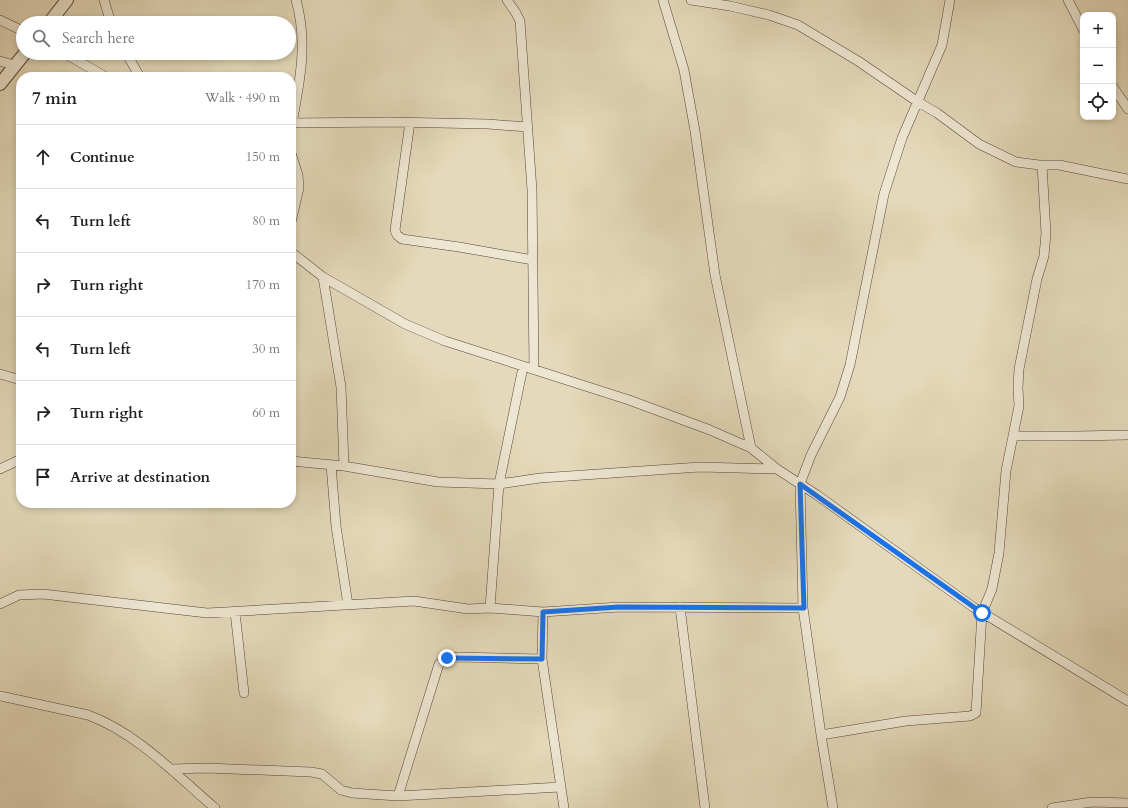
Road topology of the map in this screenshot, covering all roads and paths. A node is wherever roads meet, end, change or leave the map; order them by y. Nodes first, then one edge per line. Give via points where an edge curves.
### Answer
1 (67, 0) edge
2 (104, 0) edge
3 (296, 0) edge
4 (507, 0) edge
5 (664, 0) edge
6 (691, 0) edge
7 (950, 0) edge
8 (1068, 0) edge
9 (54, 16) edge
10 (109, 16) edge
11 (0, 20) edge
12 (1080, 23) edge
13 (16, 28) edge
14 (19, 60) edge
15 (75, 60) edge
16 (130, 60) edge
17 (0, 61) edge
18 (14, 65) junction
19 (94, 72) edge
20 (137, 72) edge
21 (0, 84) edge
22 (1116, 91) edge
23 (296, 102) edge
24 (918, 102) junction
25 (1128, 109) edge
26 (410, 122) junction
27 (296, 123) edge
28 (528, 127) junction
29 (1042, 165) junction
30 (296, 169) edge
31 (1126, 177) edge
32 (296, 201) edge
33 (296, 256) edge
34 (533, 260) junction
35 (323, 277) junction
36 (523, 366) junction
37 (534, 369) junction
38 (0, 374) edge
39 (16, 379) edge
40 (1128, 435) edge
41 (1014, 436) junction
42 (751, 448) junction
43 (16, 461) edge
44 (296, 462) edge
45 (331, 465) junction
46 (344, 466) junction
47 (0, 469) edge
48 (777, 469) junction
49 (499, 484) junction
50 (800, 484) junction
51 (0, 604) edge
52 (348, 606) junction
53 (680, 607) junction
54 (490, 608) junction
55 (804, 608) junction
56 (235, 612) junction
57 (543, 612) junction
58 (982, 613) junction
59 (542, 659) junction
60 (244, 693) dead end
61 (0, 696) edge
62 (1128, 701) edge
63 (821, 735) junction
64 (171, 769) junction
65 (560, 787) junction
66 (398, 796) junction
67 (1128, 803) edge
68 (215, 808) edge
69 (564, 808) edge
70 (705, 808) edge
71 (833, 808) edge
72 (1052, 808) edge

1 - 9 street
2 - 10 street
3 - 23 street via 302,26 303,54
4 - 28 street via 520,21
5 - 42 street via 684,70 715,275
6 - 24 street via 769,15 798,25 858,61
7 - 24 street via 942,45
8 - 12 street
11 - 13 street
14 - 18 street
15 - 19 street
16 - 20 street
17 - 18 street
18 - 21 street
22 - 25 street
24 - 29 street via 979,144 1016,162
24 - 50 street via 902,138 884,194 850,365 840,397 811,455
26 - 27 street
26 - 28 street
26 - 34 street via 395,230 397,236 402,240
28 - 34 street
29 - 31 street via 1059,165
29 - 41 street via 1046,233 1044,256 1019,369 1019,406
30 - 32 street via 299,188
33 - 35 street
34 - 37 street
35 - 36 street via 405,324 444,341
35 - 46 street via 341,387
36 - 37 street
36 - 49 street
37 - 42 street via 628,400
38 - 39 street
40 - 41 street
41 - 58 street via 1006,471 999,553 992,589
42 - 48 street
43 - 47 street
44 - 45 street
45 - 46 street
45 - 52 street via 336,526
46 - 49 street via 438,482
48 - 49 street via 700,467 540,478
48 - 50 street
49 - 54 street
50 - 55 street
50 - 58 street
51 - 56 street via 19,595 43,594 207,613
52 - 54 street via 414,601 468,609
52 - 56 street
53 - 55 street
53 - 57 street via 619,607
53 - 70 street
54 - 57 street
55 - 63 street
56 - 60 street
57 - 59 street
58 - 62 street
58 - 63 street via 976,710 973,715 906,721
59 - 65 street
59 - 66 street via 459,657 447,658 439,664
61 - 64 street via 102,720
63 - 71 street
64 - 66 street via 311,772 322,774 341,790
64 - 68 street
65 - 66 street
65 - 69 street
67 - 72 street via 1092,802

